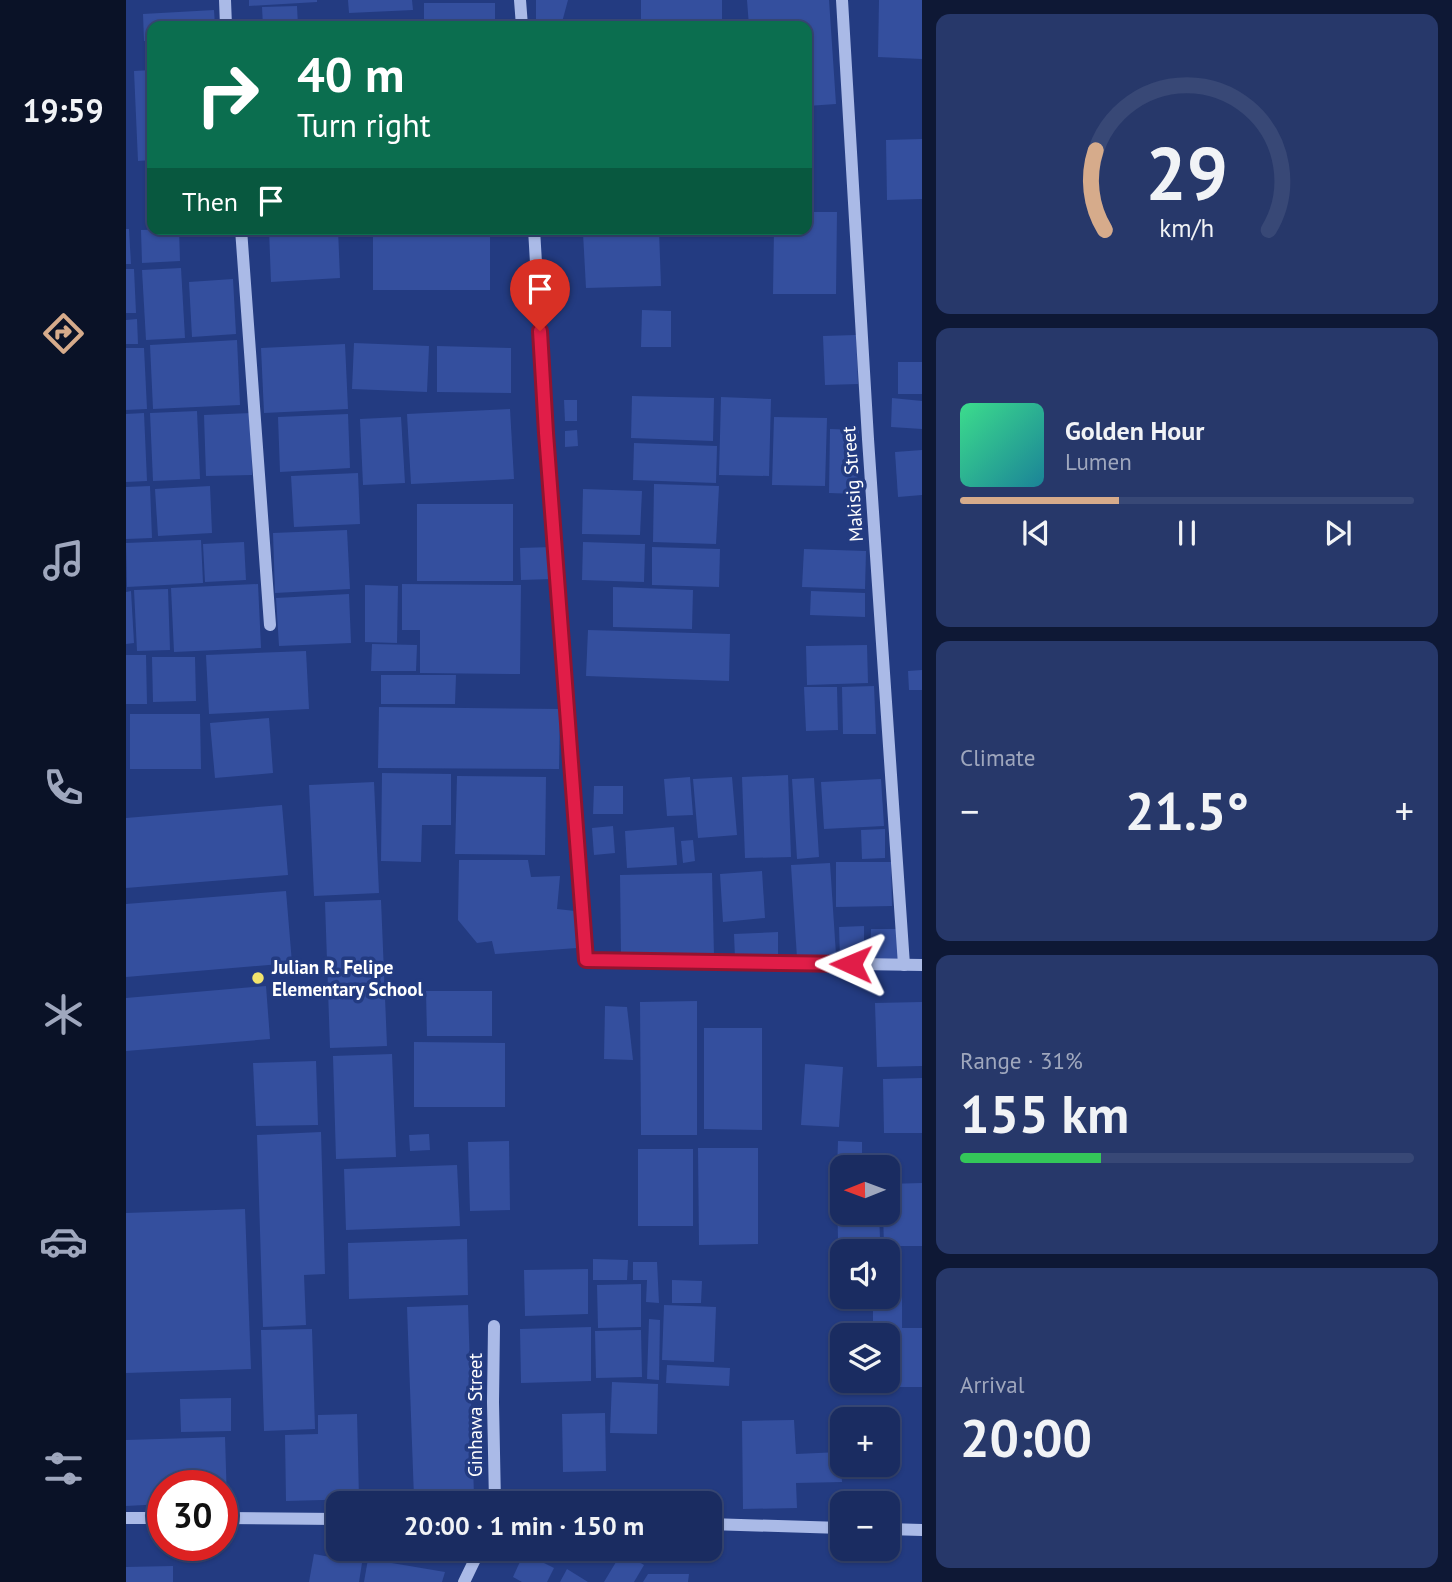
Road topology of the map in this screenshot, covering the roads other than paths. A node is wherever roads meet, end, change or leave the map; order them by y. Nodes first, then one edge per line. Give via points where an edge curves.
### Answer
1 (225, 0) edge
2 (520, 0) edge
3 (842, 0) edge
4 (226, 21) edge
5 (522, 21) edge
6 (241, 235) edge
7 (534, 235) edge
8 (270, 625) dead end
9 (904, 965) junction
10 (922, 965) edge
11 (494, 1326) dead end
12 (495, 1491) edge
13 (126, 1518) edge
14 (147, 1518) edge
15 (238, 1518) edge
16 (326, 1519) edge
17 (722, 1524) edge
18 (830, 1528) edge
19 (900, 1529) edge
20 (922, 1530) edge
21 (474, 1561) edge
22 (464, 1582) edge

1 - 4 street
2 - 5 street
3 - 9 street, Makisig Street
6 - 8 street
7 - 9 street via 586,960
9 - 10 street
11 - 12 street, Ginhawa Street
13 - 14 street
15 - 16 street
17 - 18 street
19 - 20 street
21 - 22 street

